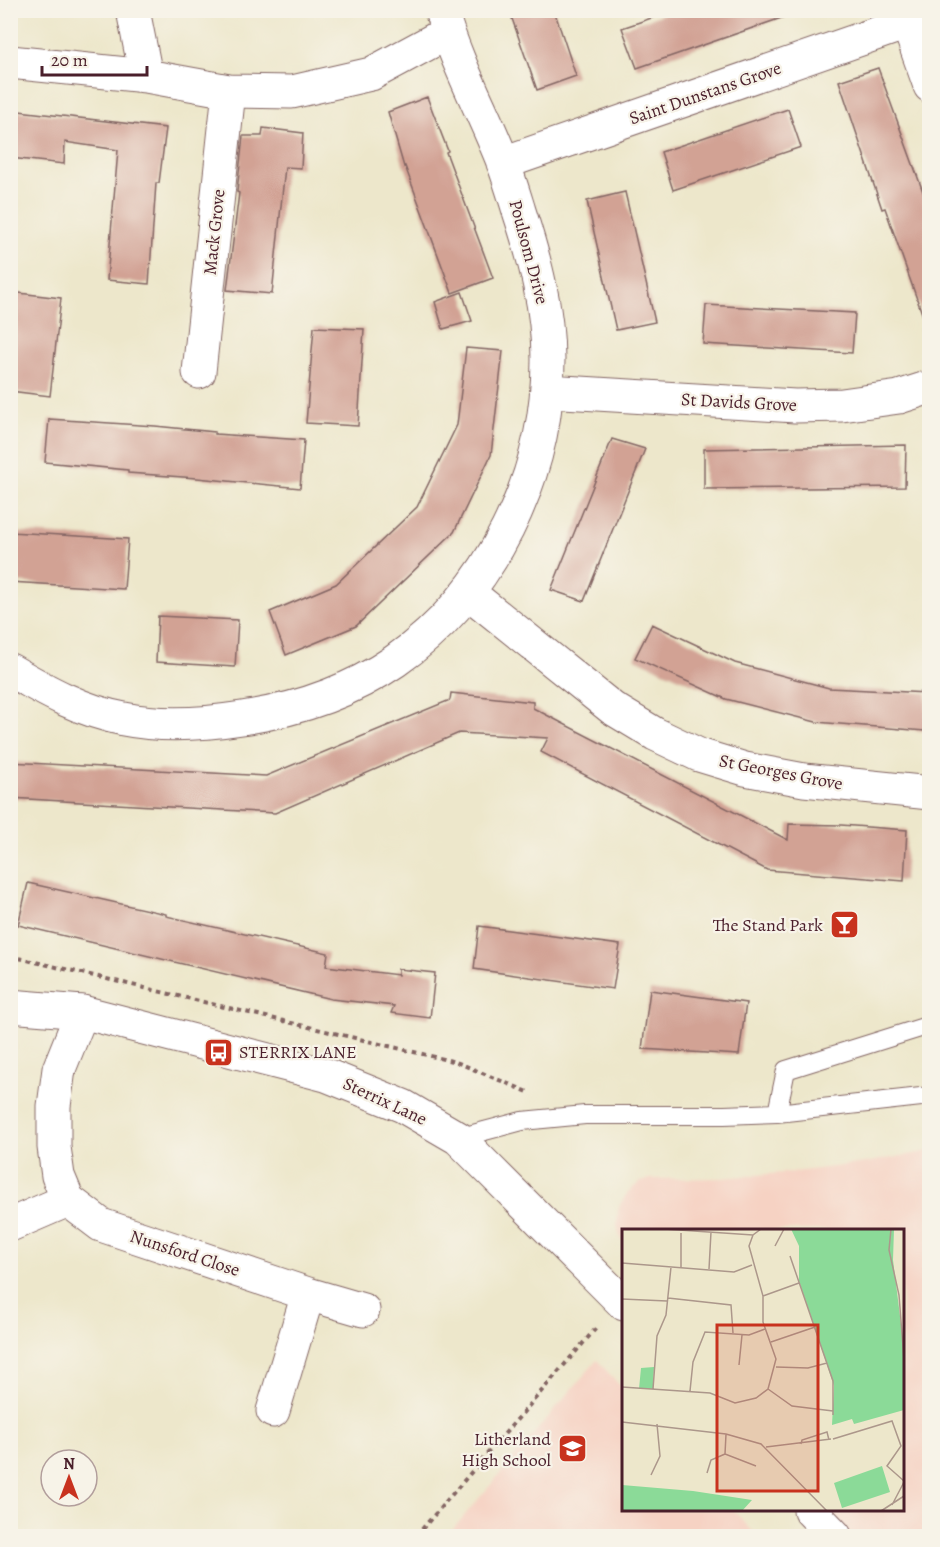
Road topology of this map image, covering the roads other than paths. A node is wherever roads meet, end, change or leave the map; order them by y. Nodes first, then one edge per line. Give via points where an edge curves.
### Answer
1 (133, 10) edge
2 (905, 17) edge
3 (444, 22) edge
4 (10, 62) edge
5 (146, 76) junction
6 (930, 86) edge
7 (230, 91) junction
8 (503, 163) junction
9 (199, 372) dead end
10 (930, 387) edge
11 (548, 391) junction
12 (469, 593) junction
13 (10, 670) edge
14 (930, 793) edge
15 (10, 1006) edge
16 (82, 1012) junction
17 (930, 1025) edge
18 (930, 1096) edge
19 (777, 1113) junction
20 (458, 1138) junction
21 (68, 1200) junction
22 (10, 1226) edge
23 (308, 1294) junction
24 (622, 1302) edge
25 (363, 1310) dead end
26 (273, 1411) dead end
27 (812, 1511) edge
28 (835, 1536) edge

1 - 5 street
2 - 6 street
2 - 8 street, Saint Dunstans Grove
3 - 7 street via 371,74 292,92
3 - 8 street, Poulsom Drive
4 - 5 street
5 - 7 street
7 - 9 street, Mack Grove
8 - 11 street, Poulsom Drive via 540,281 546,319
10 - 11 street, St Davids Grove via 899,397 842,405 795,406
11 - 12 street, Poulsom Drive via 537,453 512,522
12 - 13 street, Poulsom Drive via 432,632 395,661 317,700 270,714 212,723 124,719 84,708
12 - 14 street, St Georges Grove via 612,708 699,755 804,780
15 - 16 street, Sterrix Lane
16 - 20 street, Sterrix Lane via 326,1075 403,1106
16 - 21 street via 58,1069 54,1106 58,1176
17 - 19 lane via 786,1070
18 - 19 lane
19 - 20 lane via 585,1115 522,1121
20 - 24 street, Sterrix Lane
21 - 22 street
21 - 23 street, Nunsford Close via 101,1225
23 - 25 street, Nunsford Close
23 - 26 street
27 - 28 street

